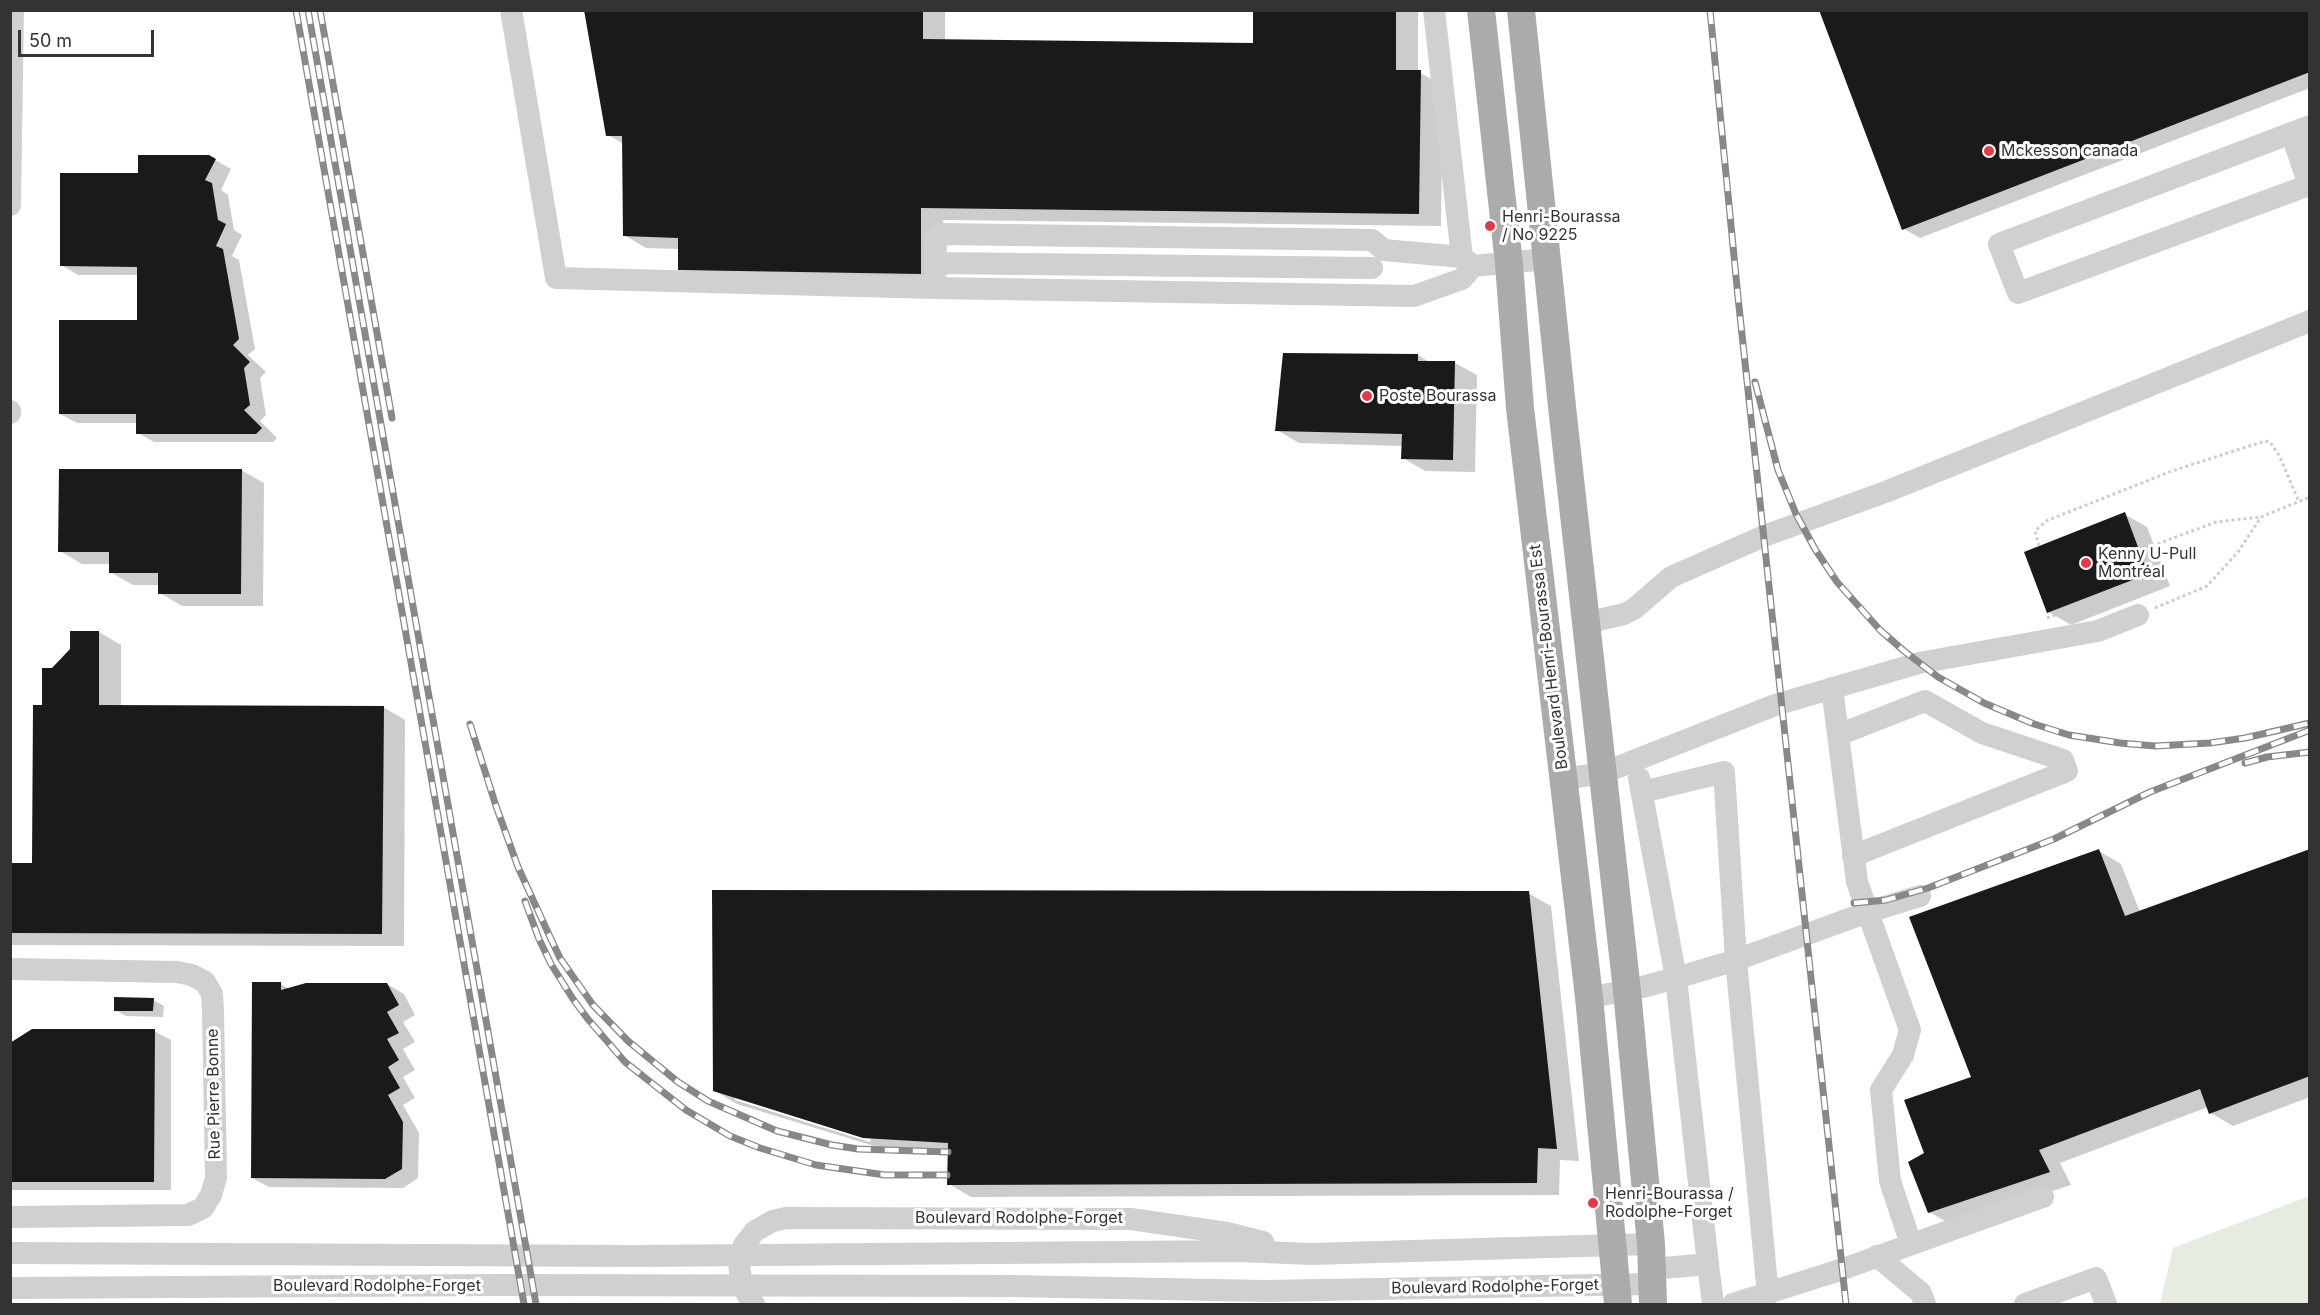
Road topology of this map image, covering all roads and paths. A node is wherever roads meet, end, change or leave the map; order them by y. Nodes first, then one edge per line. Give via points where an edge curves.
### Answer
1 (13, 10) edge
2 (511, 10) edge
3 (1434, 10) edge
4 (1480, 10) edge
5 (1521, 10) edge
6 (2310, 126) edge
7 (2310, 142) edge
8 (10, 206) edge
9 (1139, 237) junction
10 (1372, 240) junction
11 (1547, 259) junction
12 (1467, 261) junction
13 (936, 263) junction
14 (1509, 264) junction
15 (1140, 266) junction
16 (1372, 268) junction
17 (935, 288) junction
18 (1142, 291) junction
19 (1372, 295) junction
20 (2310, 321) edge
21 (2310, 498) edge
22 (2299, 502) junction
23 (2261, 517) junction
24 (2039, 546) dead end
25 (2152, 546) dead end
26 (2138, 615) joint
27 (1586, 623) junction
28 (1832, 688) junction
29 (1838, 735) junction
30 (1636, 760) junction
31 (1603, 773) junction
32 (1563, 779) junction
33 (1642, 792) junction
34 (1853, 856) junction
35 (1920, 896) dead end
36 (1868, 912) junction
37 (1736, 960) junction
38 (10, 969) edge
39 (1677, 978) junction
40 (1628, 991) junction
41 (1589, 997) junction
42 (2043, 1197) dead end
43 (10, 1217) edge
44 (1612, 1244) junction
45 (1911, 1244) junction
46 (10, 1253) edge
47 (1311, 1254) junction
48 (1877, 1256) junction
49 (1708, 1264) junction
50 (1652, 1275) edge
51 (10, 1288) edge
52 (1266, 1291) junction
53 (1617, 1295) edge
54 (1768, 1295) junction
55 (754, 1305) edge
56 (1224, 1305) edge
57 (1713, 1305) edge
58 (1733, 1305) edge
59 (1925, 1305) edge
60 (2025, 1305) edge
61 (2106, 1305) edge

1 - 8 street
2 - 17 street via 556,278
3 - 12 street
4 - 14 main road, Boulevard Henri-Bourassa Est
5 - 11 main road
6 - 7 street via 1999,244 2018,293 2309,185 2296,147
9 - 10 street
9 - 13 street via 940,234 936,237
9 - 15 street
10 - 12 street via 1384,250
10 - 16 street
11 - 14 street
11 - 27 main road
12 - 14 street
12 - 19 street via 1462,279 1414,296
13 - 15 street
13 - 17 street
14 - 32 main road, Boulevard Henri-Bourassa Est via 1520,408
15 - 16 street
15 - 18 street
16 - 19 street
17 - 18 street
18 - 19 street
20 - 27 street via 1888,491 1764,536 1671,577 1624,614
21 - 22 path
22 - 23 path
22 - 24 path via 2279,455 2265,441 2172,471 2046,521 2034,531
23 - 25 path via 2216,522
23 - 26 path via 2238,552 2206,586
26 - 28 street via 2098,631 1936,658
27 - 31 main road
28 - 29 street
28 - 30 street via 1775,705
29 - 34 street
29 - 34 street via 1925,701 1982,733 2063,760 2067,771
30 - 31 street
30 - 33 street
31 - 32 street
31 - 40 main road
32 - 41 main road, Boulevard Henri-Bourassa Est
33 - 37 street via 1724,772
33 - 39 street
34 - 36 street
35 - 36 street
36 - 37 street
36 - 45 street via 1910,1030 1903,1055 1881,1090 1890,1181
37 - 39 street
37 - 54 street
38 - 43 street, Rue Pierre Bonne via 177,972 205,982 212,994 213,1011 216,1178 202,1208 188,1215
39 - 40 street
39 - 49 street
40 - 41 street
40 - 50 main road
41 - 44 main road, Boulevard Henri-Bourassa Est
42 - 45 street
44 - 47 street, Boulevard Rodolphe-Forget
44 - 50 street, Boulevard Rodolphe-Forget
44 - 53 main road, Boulevard Henri-Bourassa Est
45 - 48 street
46 - 47 street, Boulevard Rodolphe-Forget
47 - 55 street, Boulevard Rodolphe-Forget, bridge via 1227,1233 1131,1218 798,1218 773,1221 755,1231 744,1245 739,1263 741,1282
48 - 54 street
48 - 59 street via 1921,1293
49 - 50 street
49 - 57 street
50 - 53 street, Boulevard Rodolphe-Forget
51 - 52 street, Boulevard Rodolphe-Forget via 1010,1286
52 - 53 street, Boulevard Rodolphe-Forget
52 - 56 street, Boulevard Rodolphe-Forget
54 - 58 street
60 - 61 street via 2096,1278

